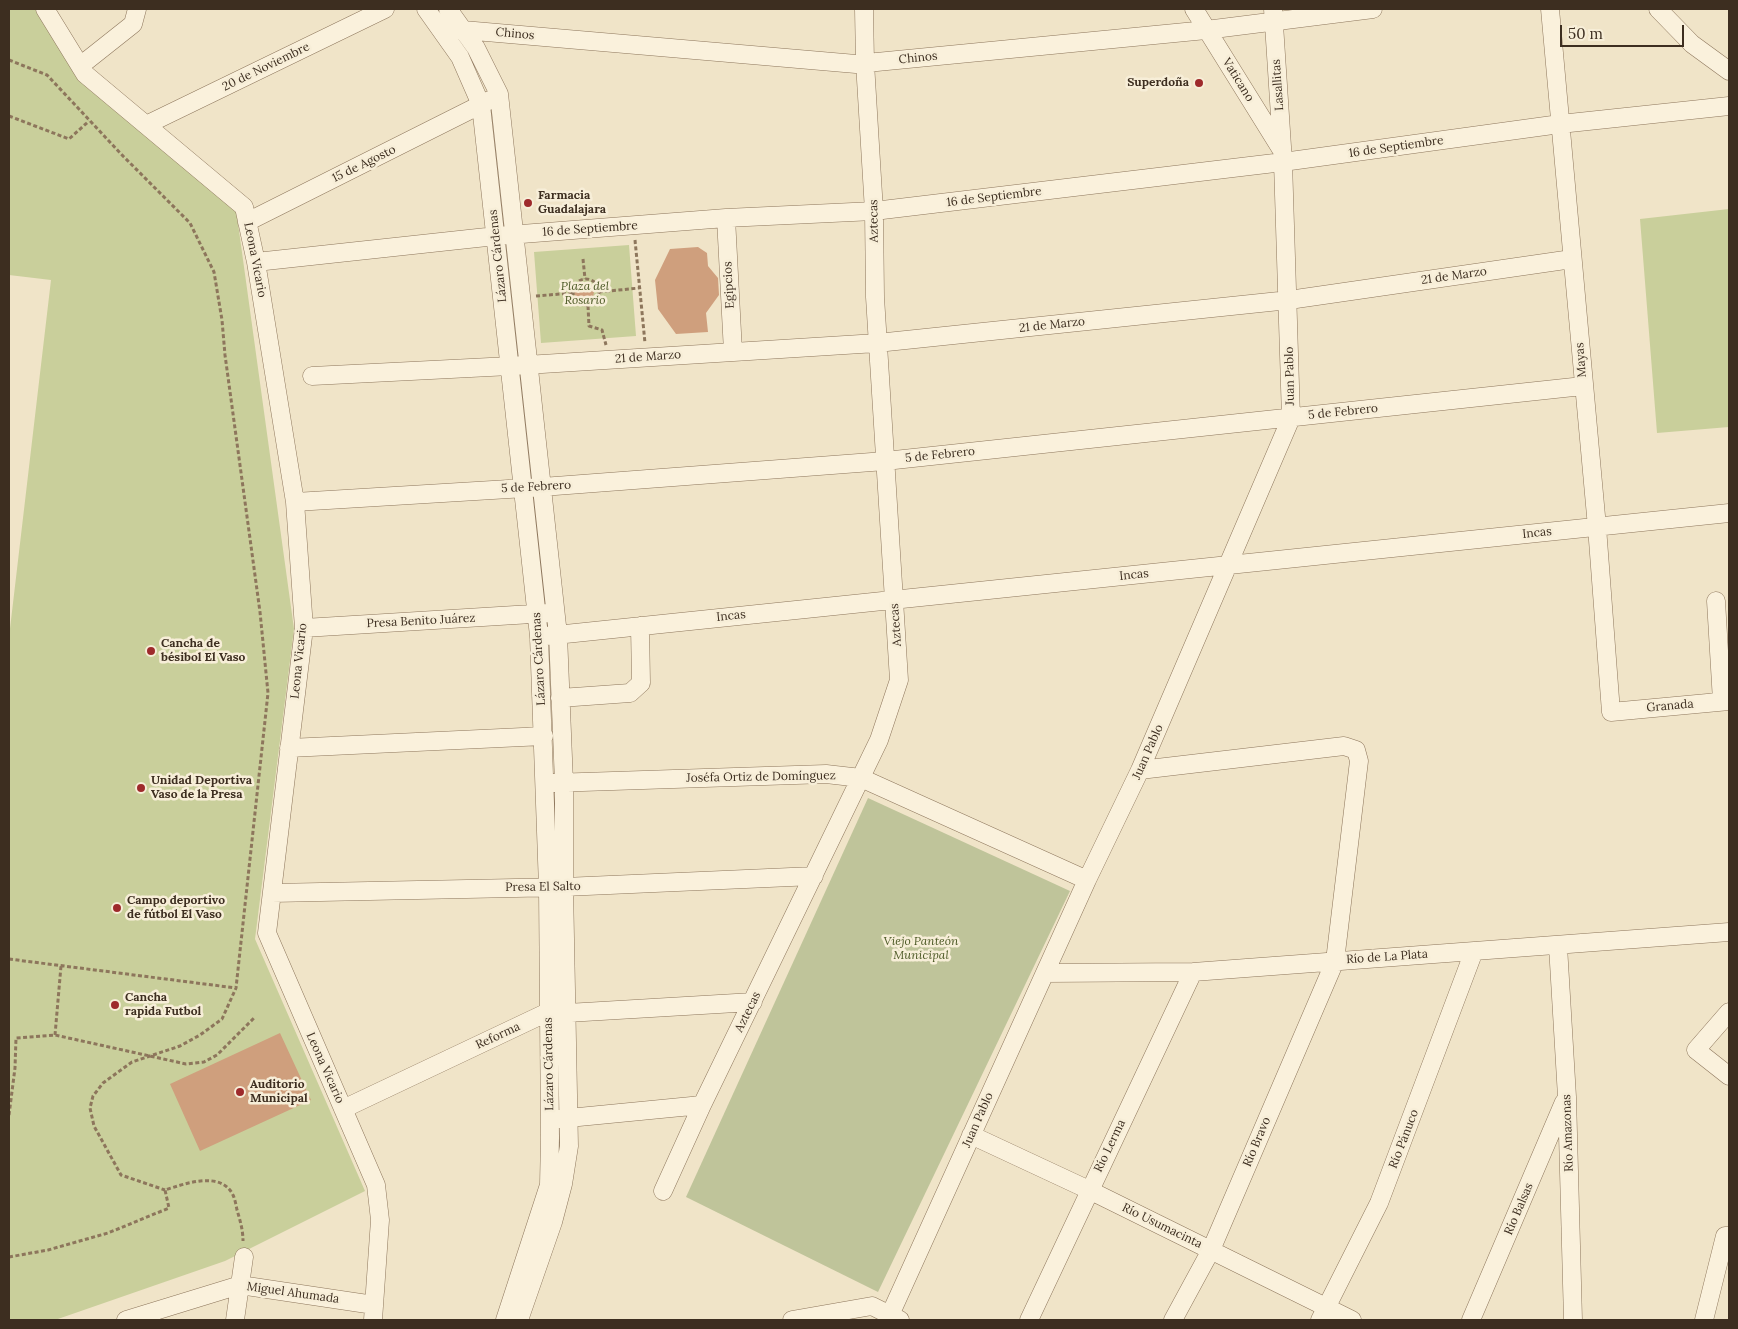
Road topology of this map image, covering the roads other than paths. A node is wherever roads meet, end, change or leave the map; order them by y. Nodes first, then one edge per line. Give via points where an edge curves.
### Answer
1 (45, 9) edge
2 (138, 9) edge
3 (385, 9) edge
4 (426, 9) edge
5 (448, 9) edge
6 (864, 9) edge
7 (1194, 9) edge
8 (1372, 9) edge
9 (1550, 9) edge
10 (1658, 9) edge
11 (1274, 15) edge
12 (463, 30) junction
13 (1206, 30) junction
14 (442, 32) junction
15 (865, 63) junction
16 (80, 66) junction
17 (1729, 71) edge
18 (499, 94) junction
19 (481, 105) junction
20 (1729, 106) edge
21 (1560, 124) junction
22 (146, 125) junction
23 (1283, 157) junction
24 (874, 211) junction
25 (726, 218) junction
26 (247, 222) junction
27 (514, 235) junction
28 (496, 236) junction
29 (1572, 259) junction
30 (256, 262) junction
31 (1289, 300) junction
32 (877, 343) junction
33 (732, 352) junction
34 (528, 365) junction
35 (510, 366) junction
36 (312, 376) dead end
37 (1583, 386) junction
38 (1291, 418) junction
39 (885, 461) junction
40 (523, 487) junction
41 (542, 487) junction
42 (295, 502) junction
43 (1729, 514) edge
44 (1597, 527) junction
45 (1229, 565) junction
46 (894, 600) junction
47 (1716, 601) dead end
48 (555, 613) junction
49 (537, 614) junction
50 (640, 626) junction
51 (304, 628) junction
52 (558, 635) junction
53 (539, 636) junction
54 (560, 698) junction
55 (1726, 701) edge
56 (1611, 712) joint
57 (544, 736) junction
58 (289, 748) junction
59 (1140, 770) junction
60 (860, 778) junction
61 (564, 783) junction
62 (545, 784) junction
63 (814, 876) junction
64 (1087, 880) junction
65 (556, 887) junction
66 (272, 893) junction
67 (1729, 932) edge
68 (1558, 946) junction
69 (1474, 952) junction
70 (1335, 961) junction
71 (1193, 972) junction
72 (1045, 973) junction
73 (753, 1002) junction
74 (548, 1012) junction
75 (1729, 1012) edge
76 (567, 1013) junction
77 (1729, 1076) edge
78 (1567, 1097) junction
79 (702, 1105) junction
80 (343, 1109) junction
81 (570, 1118) junction
82 (550, 1119) junction
83 (971, 1135) junction
84 (1089, 1190) junction
85 (663, 1191) dead end
86 (1727, 1236) edge
87 (1211, 1250) junction
88 (244, 1257) road end
89 (240, 1285) junction
90 (374, 1312) edge
91 (1322, 1314) edge
92 (894, 1318) edge
93 (126, 1320) edge
94 (235, 1320) edge
95 (505, 1320) edge
96 (519, 1320) edge
97 (797, 1320) edge
98 (1029, 1320) edge
99 (1173, 1320) edge
100 (1352, 1320) edge
101 (1471, 1320) edge
102 (1573, 1320) edge
103 (1704, 1320) edge

1 - 16 street, Leona Vicario
2 - 16 street via 133,24
3 - 22 street, 20 de Noviembre
4 - 14 street, Lázaro Cárdenas
5 - 12 street, Lázaro Cárdenas
6 - 15 street, Aztecas
7 - 13 street, Vaticano
8 - 11 street, Chinos
9 - 21 street, Mayas
10 - 17 street via 1692,44
11 - 13 street, Chinos
11 - 23 street, Lasallitas
12 - 14 street, Chinos
12 - 15 street, Chinos
12 - 18 street, Lázaro Cárdenas via 476,48
13 - 15 street, Chinos
13 - 23 street, Vaticano
14 - 19 street, Lázaro Cárdenas via 460,57
15 - 24 street, Aztecas
16 - 22 street, Leona Vicario via 85,74
18 - 19 street, 15 de Agosto
18 - 27 street, Lázaro Cárdenas
19 - 26 street, 15 de Agosto
19 - 28 street, Lázaro Cárdenas
20 - 21 street, 16 de Septiembre
21 - 23 street, 16 de Septiembre
21 - 29 street, Mayas
22 - 26 street, Leona Vicario via 244,207
23 - 24 street, 16 de Septiembre
23 - 31 street, Juan Pablo
24 - 25 street, 16 de Septiembre
24 - 32 street, Aztecas
25 - 27 street, 16 de Septiembre
25 - 33 street, Egipcios
26 - 30 street, Leona Vicario
27 - 28 street, 16 de Septiembre
27 - 34 street, Lázaro Cárdenas
28 - 30 street, 16 de Septiembre
28 - 35 street, Lázaro Cárdenas
29 - 31 street, 21 de Marzo
29 - 37 street, Mayas
30 - 42 street, Leona Vicario
31 - 32 street, 21 de Marzo
31 - 38 street, Juan Pablo
32 - 33 street, 21 de Marzo
32 - 39 street, Aztecas
33 - 34 street, 21 de Marzo
34 - 35 street, 21 de Marzo
34 - 41 street, Lázaro Cárdenas
35 - 36 street
35 - 40 street, Lázaro Cárdenas
37 - 38 street, 5 de Febrero
37 - 44 street, Mayas
38 - 39 street, 5 de Febrero
38 - 45 street, Juan Pablo
39 - 41 street, 5 de Febrero
39 - 46 street, Aztecas
40 - 41 street, 5 de Febrero
40 - 42 street, 5 de Febrero
40 - 49 street, Lázaro Cárdenas
41 - 48 street, Lázaro Cárdenas
42 - 51 street, Leona Vicario
43 - 44 street, Incas
44 - 45 street, Incas
44 - 56 street, Mayas
45 - 46 street, Incas
45 - 59 street, Juan Pablo
46 - 50 street, Incas
46 - 60 street, Aztecas via 899,680 879,740
47 - 55 street
48 - 49 street, Presa Benito Juárez
48 - 52 street, Lázaro Cárdenas
49 - 51 street, Presa Benito Juárez
49 - 53 street, Lázaro Cárdenas
50 - 52 street, Incas
50 - 54 street via 641,683 630,693
51 - 58 street, Leona Vicario
52 - 53 street, Incas
52 - 54 street, Lázaro Cárdenas
53 - 57 street, Lázaro Cárdenas
54 - 61 street, Lázaro Cárdenas
55 - 56 street, Granada
57 - 58 street
57 - 62 street, Lázaro Cárdenas
58 - 66 street, Leona Vicario
59 - 64 street, Juan Pablo
59 - 70 street, Río Bravo via 1344,746 1356,750 1360,761
60 - 61 street, Joséfa Ortiz de Domínguez via 826,774
60 - 63 street, Aztecas
60 - 64 street, Joséfa Ortiz de Domínguez
61 - 62 street, Joséfa Ortiz de Domínguez
61 - 65 street, Lázaro Cárdenas
62 - 65 street, Lázaro Cárdenas
63 - 65 street, Presa El Salto
63 - 73 street, Aztecas
64 - 72 street, Juan Pablo
65 - 66 street, Presa El Salto
65 - 74 street, Lázaro Cárdenas
65 - 76 street, Lázaro Cárdenas
66 - 80 street, Leona Vicario via 267,933
67 - 68 street, Río de La Plata
68 - 69 street, Río de La Plata
68 - 78 street, Río Amazonas
69 - 70 street, Río de La Plata
69 - 91 street, Río Pánuco via 1379,1203
70 - 71 street, Río de La Plata
70 - 87 street, Río Bravo
71 - 72 street, Río de La Plata
71 - 84 street, Río Lerma
72 - 83 street, Juan Pablo
73 - 76 street, Reforma
73 - 79 street, Aztecas
74 - 76 street, Reforma
74 - 80 street, Reforma
74 - 82 street, Lázaro Cárdenas
75 - 77 street via 1696,1050
76 - 81 street, Lázaro Cárdenas
78 - 101 street, Río Balsas
78 - 102 street, Río Amazonas
79 - 81 street
79 - 85 street, Aztecas
80 - 90 street, Leona Vicario via 376,1185 380,1220
81 - 82 street
81 - 96 street, Lázaro Cárdenas via 563,1184
82 - 95 street, Lázaro Cárdenas via 549,1185
83 - 84 street, Río Usumacinta
83 - 92 street, Juan Pablo
84 - 87 street, Río Usumacinta
84 - 98 street, Río Lerma
86 - 103 street
87 - 91 street, Río Usumacinta
87 - 99 street, Río Bravo
88 - 89 street
89 - 90 street, Miguel Ahumada
89 - 93 street, Miguel Ahumada
89 - 94 street
91 - 100 street, Río Usumacinta
92 - 97 street via 872,1306

